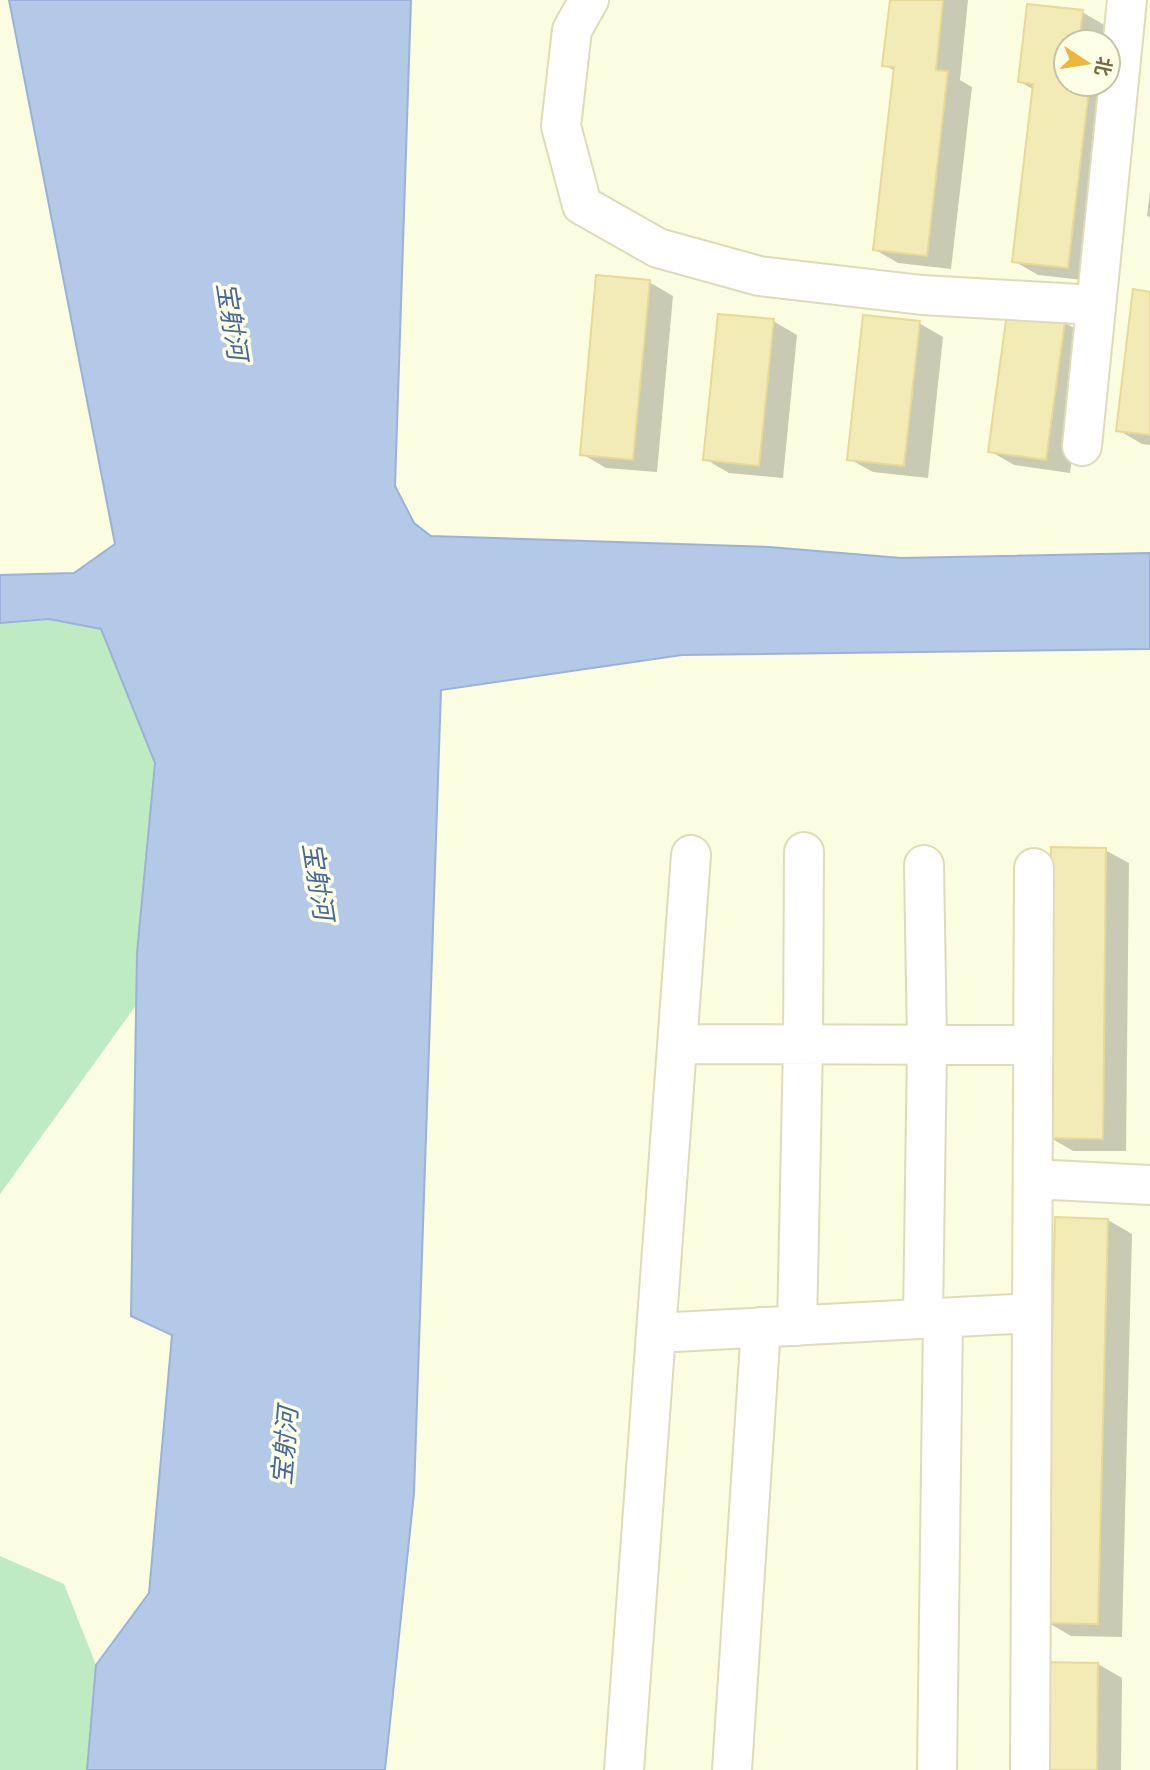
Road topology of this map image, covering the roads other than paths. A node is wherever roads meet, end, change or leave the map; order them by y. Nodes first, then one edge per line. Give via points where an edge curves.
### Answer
1 (589, 0) edge
2 (1127, 0) edge
3 (1096, 304) junction
4 (1082, 446) dead end
5 (804, 852) dead end
6 (691, 855) dead end
7 (924, 865) dead end
8 (1034, 868) dead end
9 (677, 1044) junction
10 (803, 1045) junction
11 (927, 1045) junction
12 (1033, 1045) junction
13 (1033, 1179) junction
14 (1150, 1185) edge
15 (1032, 1313) junction
16 (933, 1319) junction
17 (779, 1326) junction
18 (656, 1333) junction
19 (624, 1770) edge
20 (732, 1770) edge
21 (937, 1770) edge
22 (1030, 1770) edge

1 - 3 street via 572,30 561,127 582,205 658,248 759,276 922,295
2 - 3 street
3 - 4 street
5 - 10 street
6 - 9 street
7 - 11 street
8 - 12 street
9 - 10 street
9 - 18 street
10 - 11 street
10 - 17 street
11 - 12 street
11 - 16 street
12 - 13 street
13 - 14 street
13 - 15 street
15 - 16 street
15 - 22 street
16 - 17 street
16 - 21 street
17 - 18 street
17 - 20 street
18 - 19 street

